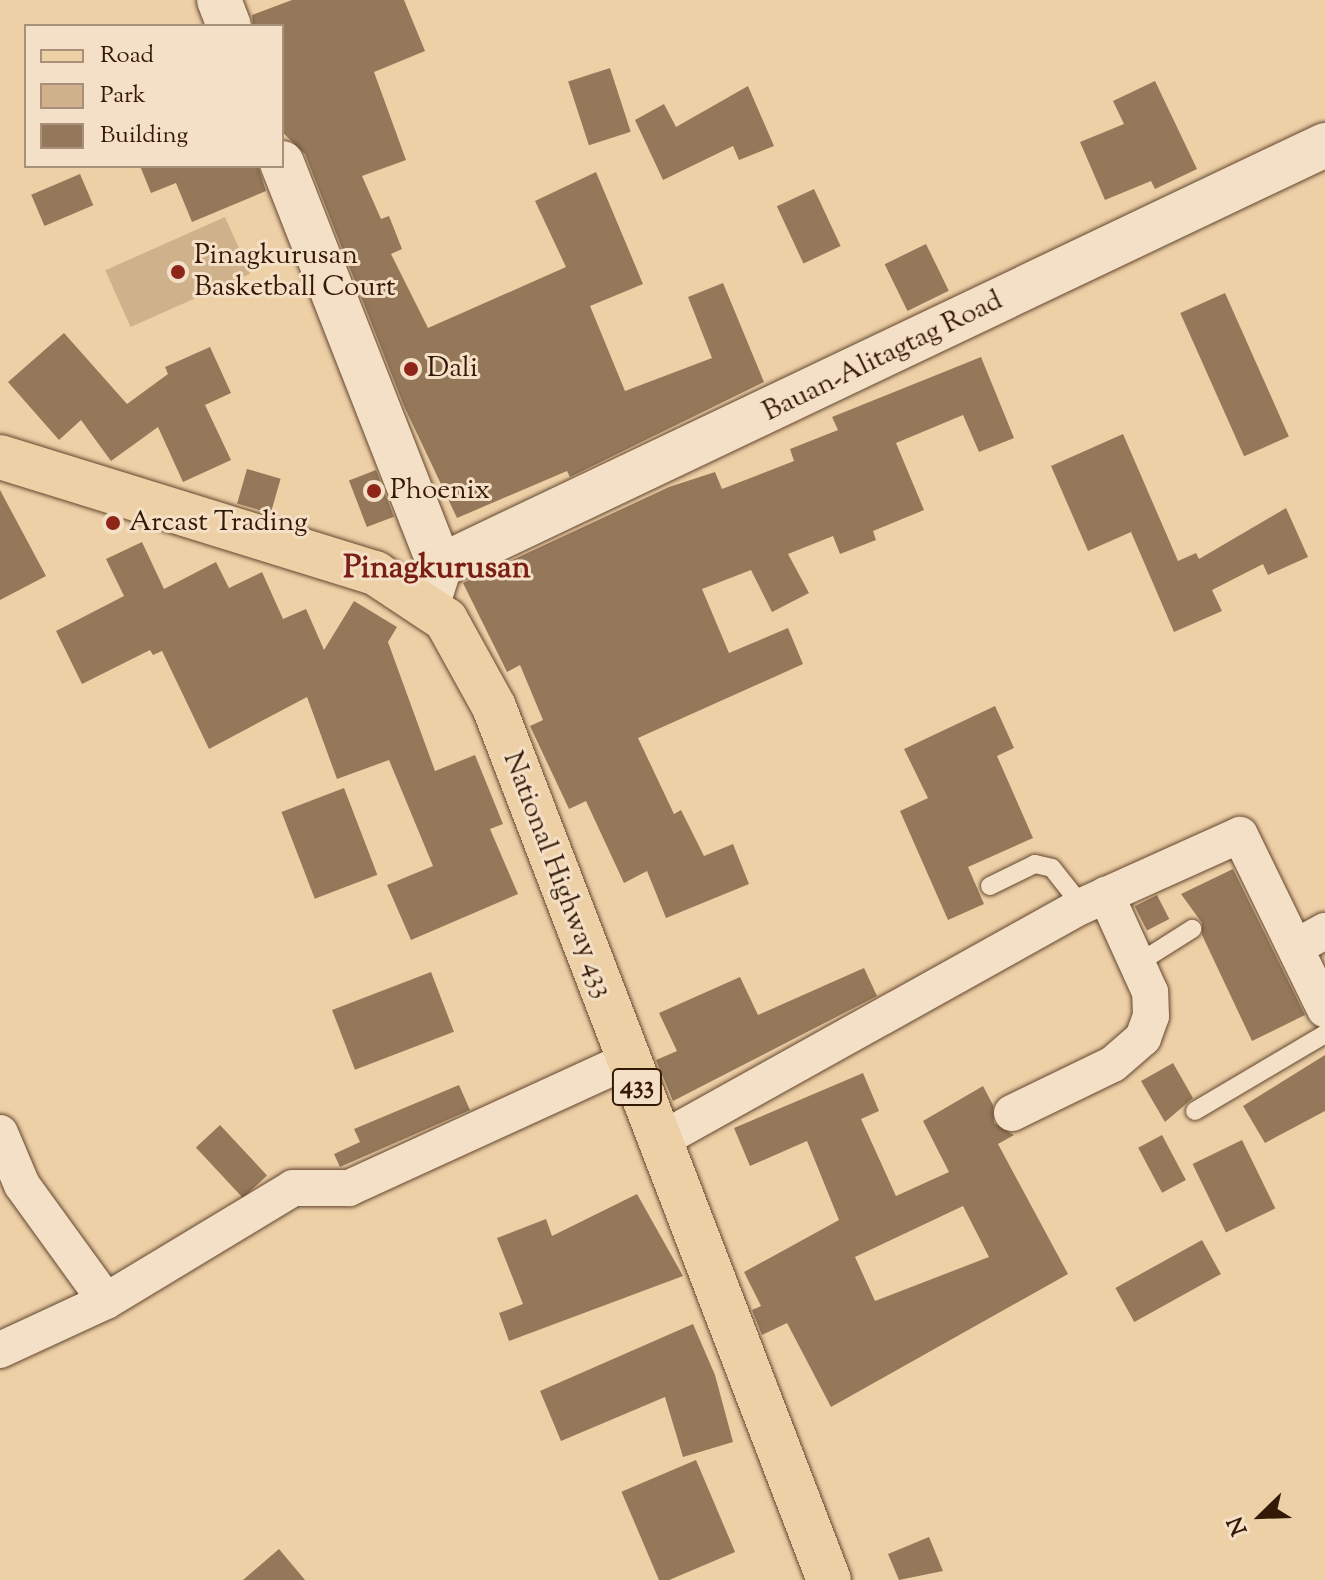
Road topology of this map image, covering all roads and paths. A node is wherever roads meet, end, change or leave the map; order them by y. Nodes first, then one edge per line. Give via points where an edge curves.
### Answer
1 (219, 0) edge
2 (228, 24) edge
3 (1325, 145) edge
4 (284, 168) edge
5 (0, 457) edge
6 (434, 585) junction
7 (990, 886) dead end
8 (1094, 901) junction
9 (1192, 929) dead end
10 (1310, 939) edge
11 (1140, 962) junction
12 (1325, 1009) edge
13 (1325, 1034) edge
14 (627, 1061) junction
15 (1195, 1111) dead end
16 (1012, 1113) dead end
17 (0, 1133) edge
18 (659, 1141) junction
19 (106, 1301) junction
20 (0, 1350) edge
21 (829, 1580) edge

1 - 2 main road
3 - 6 main road, Bauan-Alitagtag Road
4 - 6 main road
5 - 6 main road, National Highway 433 / 433 via 375,573
6 - 14 main road, National Highway 433 / 433 via 494,707
7 - 8 lane via 1035,864 1052,868
8 - 10 street via 1240,835
8 - 11 street
8 - 18 street
9 - 11 lane
10 - 12 street
11 - 16 street via 1151,1016 1143,1038 1113,1064
13 - 15 lane
14 - 18 main road, National Highway 433 / 433
14 - 19 street via 349,1188 293,1188
17 - 19 street via 22,1185
18 - 21 main road, National Highway 433 / 433
19 - 20 street

